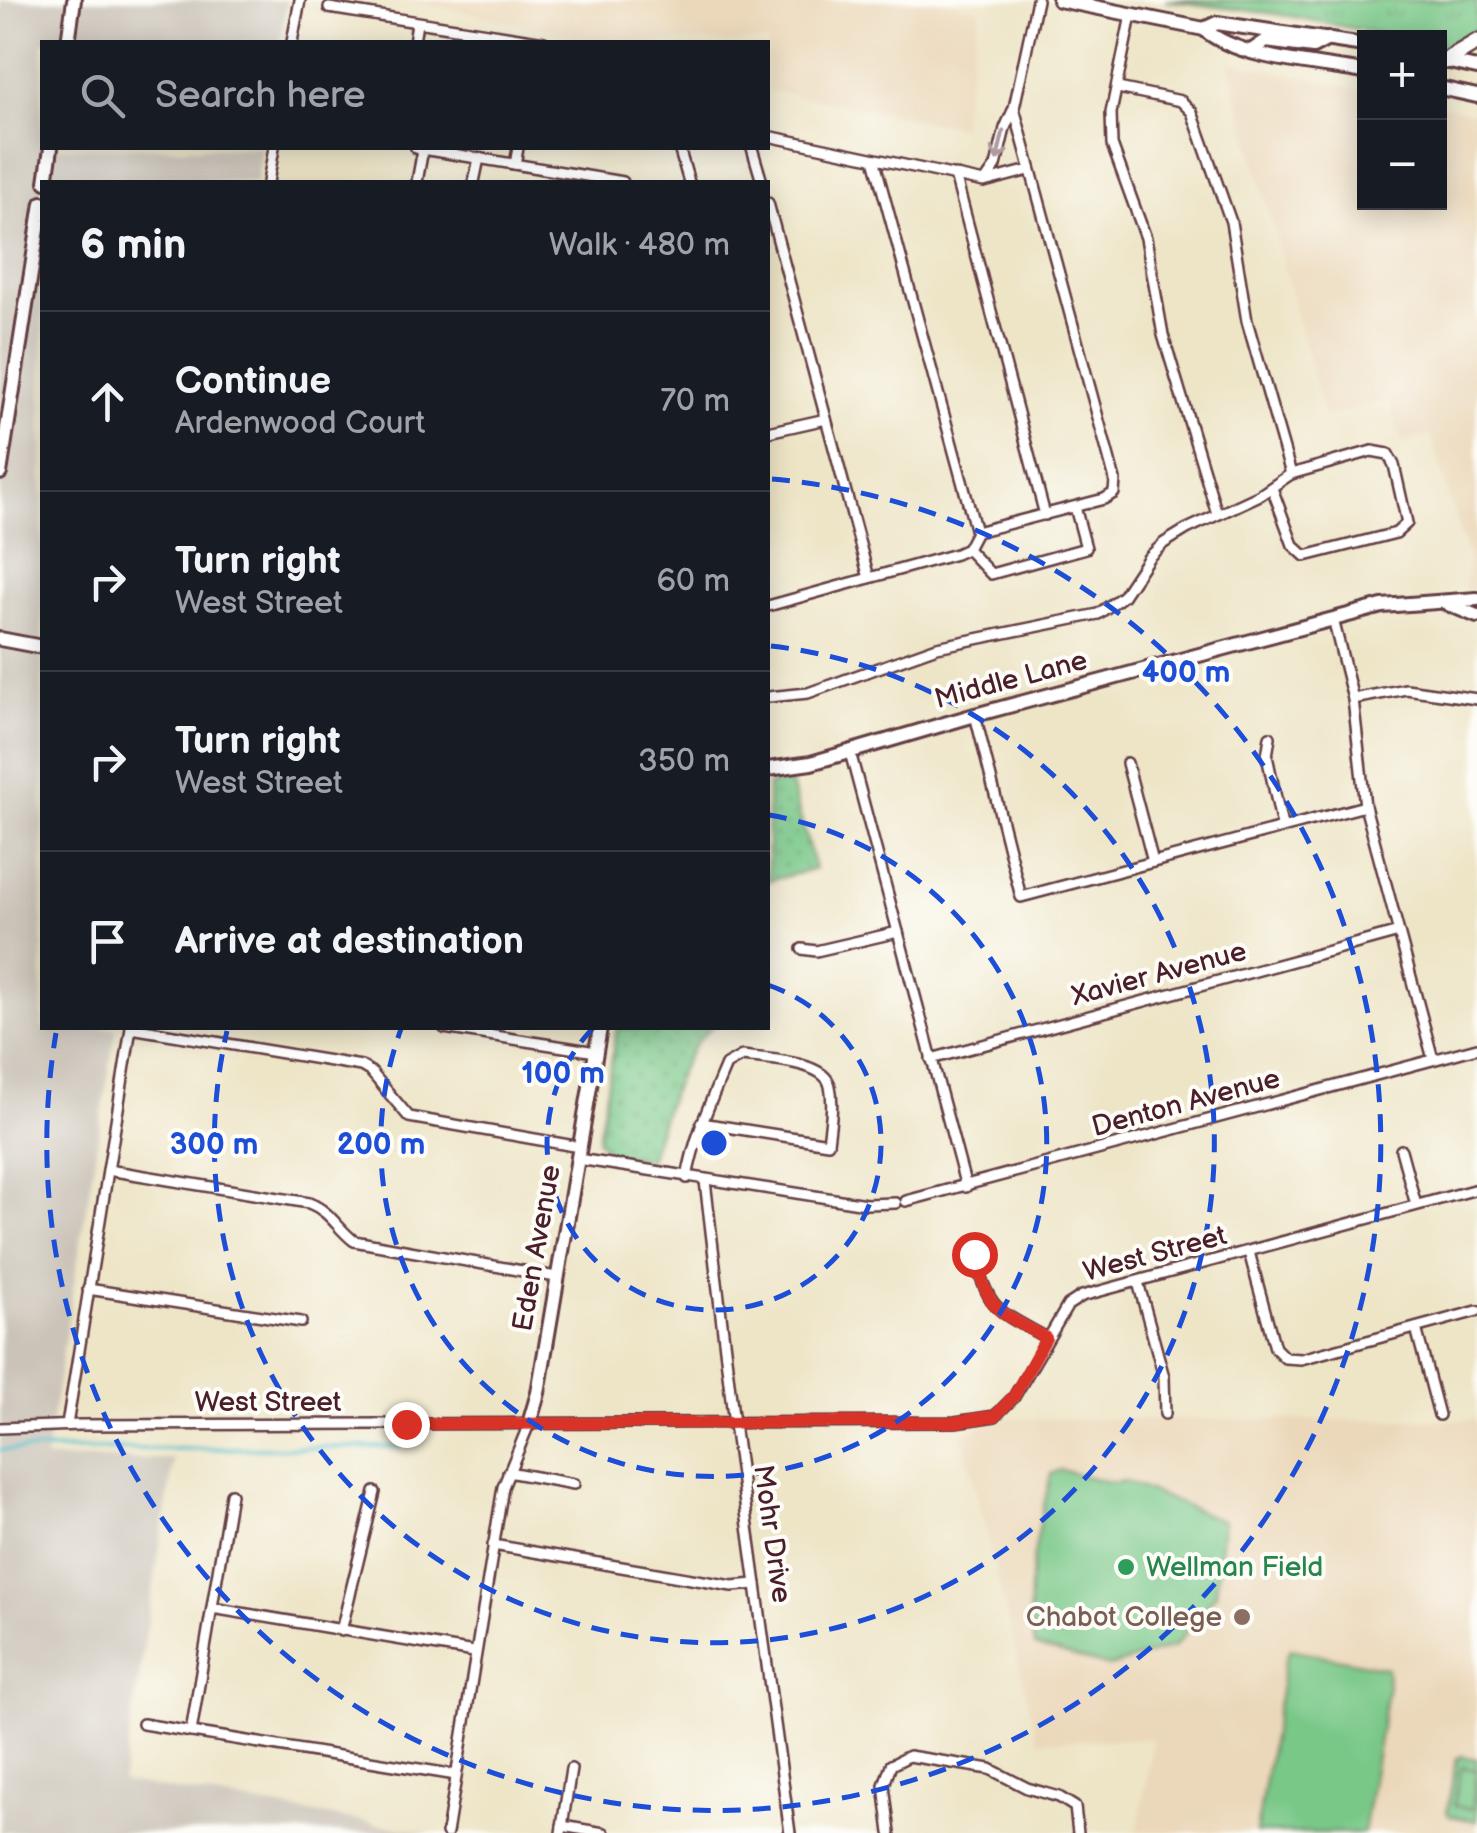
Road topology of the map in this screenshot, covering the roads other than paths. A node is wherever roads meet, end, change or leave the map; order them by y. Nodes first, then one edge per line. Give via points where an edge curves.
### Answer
1 (74, 0) edge
2 (300, 0) edge
3 (1037, 0) edge
4 (1059, 0) edge
5 (329, 8) dead end
6 (1131, 15) junction
7 (417, 23) junction
8 (1204, 29) junction
9 (1331, 38) junction
10 (68, 40) edge
11 (292, 40) edge
12 (414, 40) edge
13 (527, 40) edge
14 (1477, 42) edge
15 (1357, 44) edge
16 (1251, 51) junction
17 (1447, 57) edge
18 (1447, 61) edge
19 (1477, 68) edge
20 (1357, 71) edge
21 (1118, 88) junction
22 (1447, 90) edge
23 (1477, 96) edge
24 (1014, 108) junction
25 (770, 136) edge
26 (51, 150) edge
27 (274, 150) edge
28 (419, 150) edge
29 (431, 150) edge
30 (518, 150) edge
31 (681, 150) edge
32 (753, 150) edge
33 (478, 158) junction
34 (874, 159) junction
35 (515, 164) junction
36 (1029, 170) junction
37 (955, 176) junction
38 (46, 180) edge
39 (268, 180) edge
40 (417, 180) edge
41 (474, 180) edge
42 (611, 180) edge
43 (688, 180) edge
44 (761, 180) edge
45 (984, 182) junction
46 (770, 211) edge
47 (40, 216) edge
48 (826, 419) junction
49 (770, 432) edge
50 (2, 455) edge
51 (0, 473) edge
52 (1291, 474) junction
53 (1272, 488) junction
54 (1074, 507) junction
55 (1217, 514) junction
56 (1046, 515) junction
57 (976, 532) junction
58 (966, 549) junction
59 (869, 578) junction
60 (1477, 599) edge
61 (1442, 602) junction
62 (770, 605) edge
63 (1477, 616) edge
64 (1333, 619) junction
65 (0, 639) edge
66 (40, 647) edge
67 (770, 697) edge
68 (1477, 698) edge
69 (1353, 699) junction
70 (976, 715) junction
71 (1270, 737) dead end
72 (850, 752) junction
73 (1127, 764) dead end
74 (770, 770) edge
75 (1365, 806) junction
76 (1282, 826) junction
77 (1153, 862) junction
78 (898, 932) junction
79 (1399, 932) junction
80 (802, 949) dead end
81 (131, 1030) edge
82 (143, 1030) edge
83 (457, 1030) edge
84 (600, 1030) edge
85 (1477, 1048) edge
86 (596, 1052) junction
87 (932, 1059) junction
88 (1434, 1059) junction
89 (701, 1123) junction
90 (1401, 1150) dead end
91 (579, 1153) junction
92 (108, 1170) junction
93 (687, 1178) junction
94 (705, 1181) junction
95 (966, 1187) junction
96 (1477, 1188) edge
97 (1416, 1205) junction
98 (1249, 1252) junction
99 (974, 1254) dead end
100 (556, 1277) junction
101 (1138, 1282) junction
102 (88, 1289) junction
103 (1477, 1311) edge
104 (301, 1322) dead end
105 (1416, 1328) junction
106 (1046, 1338) junction
107 (1165, 1414) dead end
108 (1439, 1416) dead end
109 (528, 1424) junction
110 (734, 1424) junction
111 (67, 1425) junction
112 (0, 1428) edge
113 (508, 1472) junction
114 (574, 1484) dead end
115 (376, 1492) dead end
116 (231, 1494) dead end
117 (493, 1545) junction
118 (756, 1584) junction
119 (212, 1608) junction
120 (341, 1631) junction
121 (474, 1652) junction
122 (143, 1724) dead end
123 (191, 1732) junction
124 (571, 1769) dead end
125 (456, 1775) junction
126 (562, 1829) edge
127 (446, 1833) edge
128 (604, 1833) edge
129 (790, 1833) edge
130 (890, 1833) edge
131 (1078, 1833) edge

1 - 10 street
2 - 11 street
3 - 24 street
4 - 6 street
5 - 7 street
6 - 8 street
6 - 21 street
7 - 12 street
7 - 13 street
8 - 9 street via 1217,23
8 - 16 street
9 - 15 street
9 - 16 street via 1314,46 1266,41
14 - 17 main road
16 - 20 street
18 - 19 street
21 - 52 street via 1181,101 1192,112 1230,222 1247,322
21 - 55 street via 1112,145 1146,238 1162,334
22 - 23 street
24 - 36 street
24 -> 45 street via 996,166
25 - 34 street
26 - 38 street
27 - 39 street
28 - 40 street
29 - 33 street
30 - 35 street
31 - 43 street
32 - 44 street
33 - 35 street
33 - 41 street
34 - 37 street
34 - 57 street
35 - 42 street
36 - 45 street
36 - 54 street via 1115,480 1110,496
37 - 45 street
37 - 56 street
46 - 48 street
47 - 50 street
48 - 49 street
48 - 59 street
50 - 51 street
52 - 53 street
52 - 53 street via 1384,452 1391,456 1408,523 1390,535 1305,556 1293,545
53 - 55 street
54 - 56 street
54 - 58 street via 1086,548 991,574
55 - 67 street via 1164,543 1124,596 1098,614 937,647 808,692
56 - 57 street
57 - 58 street
58 - 59 street
59 - 62 street
60 - 61 street, Middle Lane
61 - 63 street, Middle Lane
61 - 64 street, Middle Lane via 1409,602
64 - 69 street
64 - 70 street, Middle Lane
65 - 66 street
68 - 69 street via 1406,689
69 - 75 street
70 - 72 street, Middle Lane
70 - 77 street via 1021,897
71 - 76 street via 1267,756
72 - 74 street, Middle Lane
72 - 78 street
73 - 77 street
75 - 76 street
75 - 79 street
76 - 77 street
78 - 80 street
78 - 87 street
79 - 87 street, Xavier Avenue
79 - 88 street
81 - 92 street
82 - 91 street, Denton Avenue via 361,1066 409,1117
83 - 86 street
84 - 86 street, Eden Avenue
85 - 88 street, Denton Avenue
86 - 91 street, Eden Avenue
87 - 95 street
88 - 95 street, Denton Avenue
89 - 89 street via 726,1065 742,1056 816,1068 831,1086 828,1143
89 - 93 street
90 - 97 street
91 - 93 street, Denton Avenue
91 - 100 street, Eden Avenue
92 - 100 street via 310,1203 325,1209 354,1241
92 - 102 street
93 - 94 street, Denton Avenue
94 - 95 street, Denton Avenue via 866,1204
94 - 110 street, Mohr Drive
96 - 97 street, West Street
97 - 98 street, West Street
98 - 101 street, West Street
98 - 105 street via 1275,1348 1285,1358
99 - 106 street via 994,1308
100 - 109 street, Eden Avenue
101 - 106 street, West Street via 1068,1304
101 - 107 street via 1164,1377
102 - 104 street
102 - 111 street
103 - 105 street
105 - 108 street
106 - 110 street, West Street via 995,1416
109 - 110 street, West Street
109 - 111 street, West Street
109 - 113 street, Eden Avenue
110 - 118 street, Mohr Drive
111 - 112 street, West Street
113 - 114 street
113 - 117 street, Eden Avenue
115 - 120 street
116 - 119 street
117 - 118 street via 732,1586
117 - 121 street, Eden Avenue
118 - 129 street, Mohr Drive
119 - 120 street
119 - 123 street
120 - 121 street
121 - 125 street, Eden Avenue
122 - 123 street
123 - 125 street
124 - 126 street
125 - 127 street, Eden Avenue
126 - 128 street
130 - 131 street via 884,1785 891,1765 909,1756 990,1770 1059,1796 1075,1807

